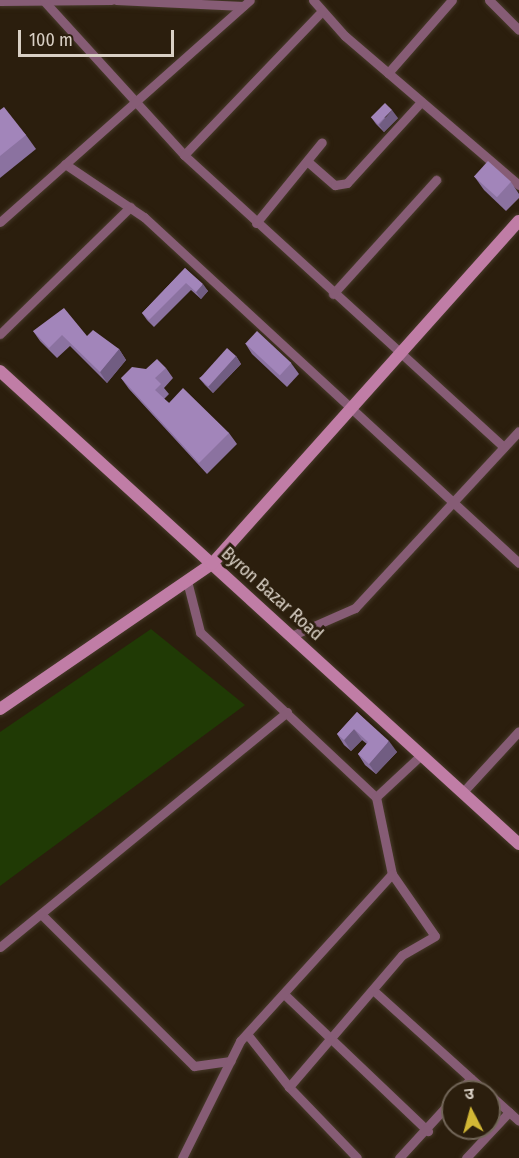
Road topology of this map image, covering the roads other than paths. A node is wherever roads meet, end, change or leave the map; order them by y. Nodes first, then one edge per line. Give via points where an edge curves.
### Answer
1 (32, 0) edge
2 (111, 0) edge
3 (116, 0) edge
4 (313, 0) edge
5 (452, 0) edge
6 (489, 0) edge
7 (0, 1) edge
8 (44, 1) edge
9 (243, 2) edge
10 (322, 11) junction
11 (519, 30) edge
12 (388, 73) junction
13 (136, 100) junction
14 (421, 102) junction
15 (322, 142) dead end
16 (184, 156) junction
17 (307, 161) junction
18 (65, 164) junction
19 (436, 180) dead end
20 (519, 185) edge
21 (130, 207) junction
22 (519, 221) edge
23 (0, 222) edge
24 (256, 223) junction
25 (333, 294) junction
26 (0, 334) edge
27 (403, 351) junction
28 (0, 371) edge
29 (354, 406) junction
30 (519, 431) edge
31 (504, 447) junction
32 (451, 501) junction
33 (519, 563) edge
34 (212, 564) junction
35 (187, 581) junction
36 (291, 636) junction
37 (1, 705) edge
38 (287, 712) junction
39 (519, 731) edge
40 (421, 755) junction
41 (462, 793) junction
42 (376, 797) junction
43 (519, 844) edge
44 (392, 874) junction
45 (41, 914) junction
46 (0, 947) edge
47 (373, 990) junction
48 (284, 994) junction
49 (247, 1034) junction
50 (331, 1039) junction
51 (231, 1061) junction
52 (471, 1078) joint
53 (473, 1080) edge
54 (289, 1087) junction
55 (501, 1105) edge
56 (509, 1112) junction
57 (441, 1115) edge
58 (519, 1121) edge
59 (428, 1131) junction
60 (182, 1158) edge
61 (357, 1158) edge
62 (399, 1158) edge
63 (466, 1158) edge

1 - 7 street
1 - 8 street
2 - 8 street
3 - 9 street
4 - 10 street
5 - 12 street
6 - 11 street
8 - 13 street
9 - 13 street
10 - 12 street
10 - 16 street
12 - 14 street
13 - 16 street
13 - 18 street
14 - 17 street via 347,183 335,185
14 - 20 street
15 - 17 street
16 - 24 street
17 - 24 street
18 - 21 street
18 - 23 street
19 - 25 street
21 - 26 street
21 - 29 street
22 - 27 street
24 - 25 street
25 - 27 street
27 - 29 street
27 - 31 street
28 - 34 street, Byron Bazar Road
29 - 32 street
29 - 34 street
30 - 31 street
31 - 32 street
32 - 33 street
32 - 36 street via 355,608
34 - 35 street
34 - 36 street, Byron Bazar Road
35 - 37 street
35 - 38 street via 200,632
36 - 40 street, Byron Bazar Road
38 - 42 street
38 - 45 street
39 - 41 street
40 - 41 street, Byron Bazar Road
40 - 42 street
41 - 43 street, Byron Bazar Road
42 - 44 street
44 - 47 street via 435,936 402,955
44 - 48 street
45 - 46 street
45 - 51 street via 194,1066
47 - 50 street
47 - 52 street
48 - 49 street
48 - 50 street
49 - 51 street
49 - 54 street
50 - 54 street
50 - 59 street
51 - 60 street
52 - 53 street
54 - 61 street
55 - 56 street
56 - 58 street
56 - 63 street
57 - 59 street
59 - 62 street

